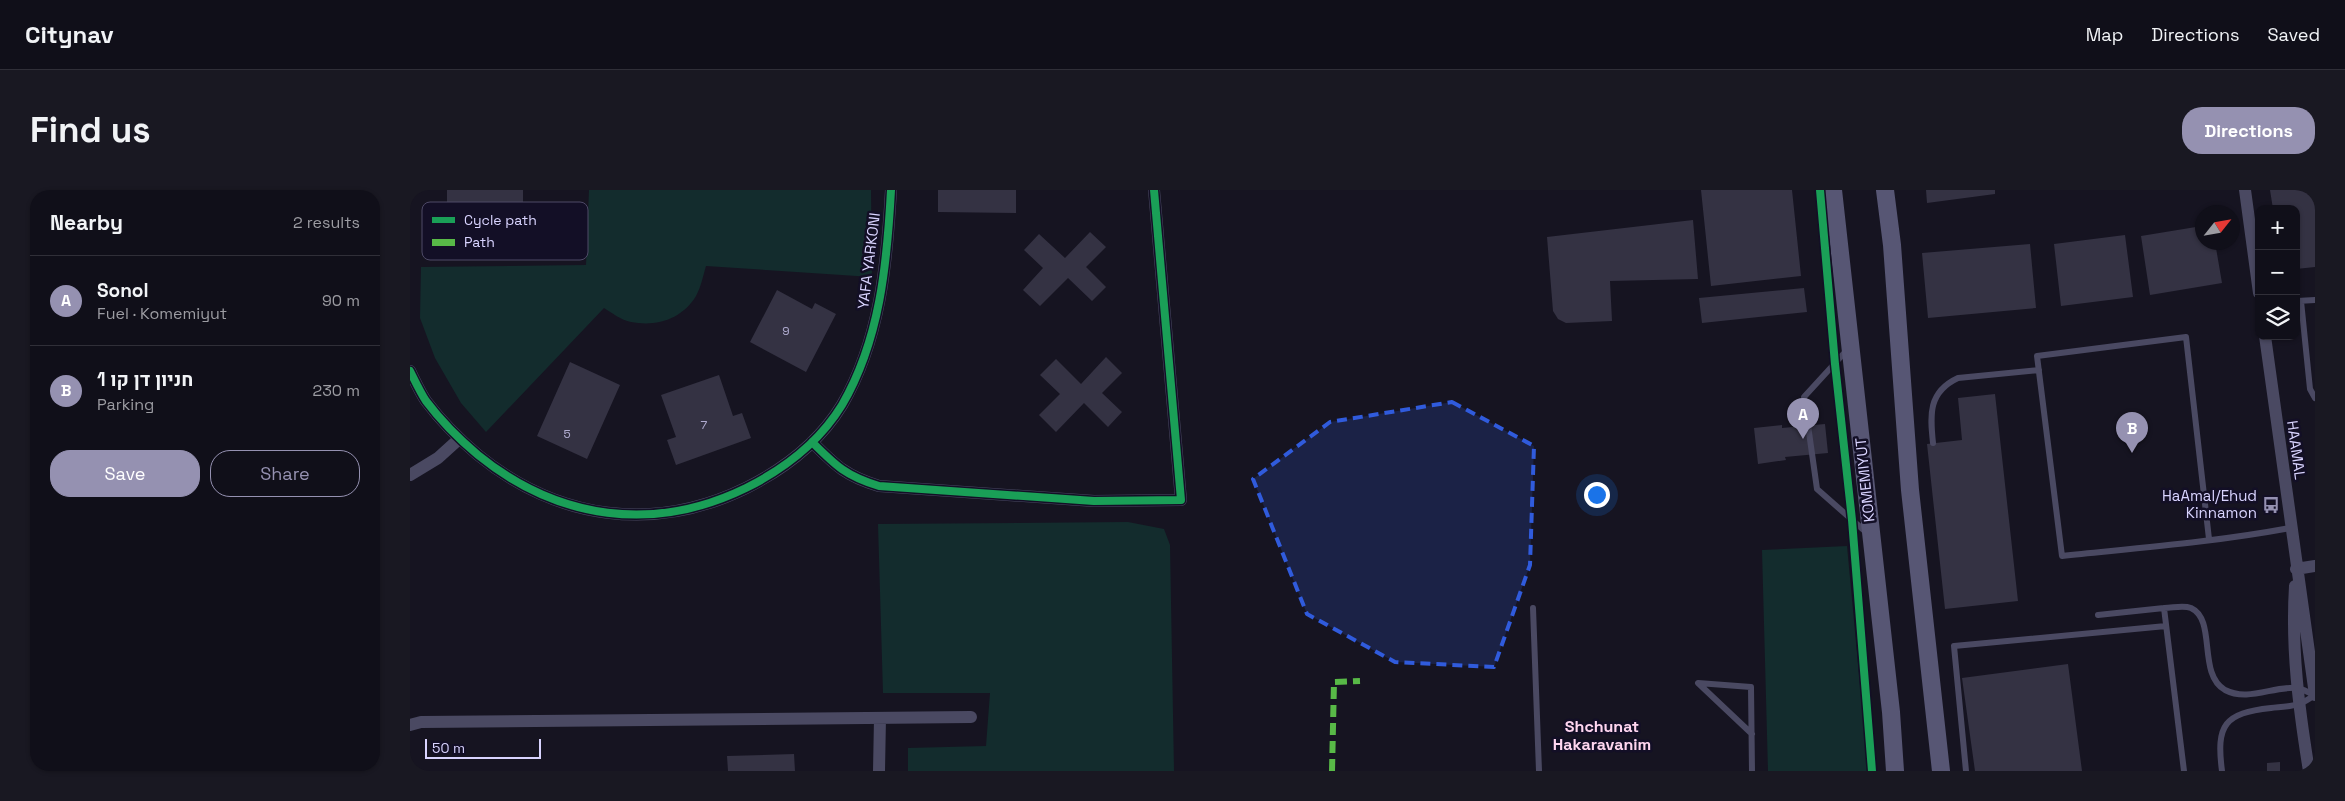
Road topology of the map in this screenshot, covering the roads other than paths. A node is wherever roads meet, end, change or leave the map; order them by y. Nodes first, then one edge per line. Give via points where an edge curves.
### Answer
1 (891, 190) edge
2 (1154, 190) edge
3 (1833, 190) edge
4 (1886, 190) edge
5 (2246, 190) edge
6 (2255, 261) edge
7 (2315, 300) edge
8 (2300, 301) edge
9 (2300, 316) edge
10 (2266, 340) edge
11 (1850, 348) junction
12 (2038, 370) junction
13 (410, 371) edge
14 (2315, 398) edge
15 (459, 439) junction
16 (812, 442) junction
17 (1932, 443) dead end
18 (410, 475) edge
19 (2290, 528) junction
20 (1871, 537) junction
21 (2209, 539) junction
22 (2315, 566) edge
23 (2296, 569) junction
24 (1533, 608) dead end
25 (2164, 608) junction
26 (2098, 615) dead end
27 (2166, 626) junction
28 (2297, 688) junction
29 (2315, 695) edge
30 (2298, 704) junction
31 (880, 718) junction
32 (971, 718) dead end
33 (410, 725) edge
34 (1752, 734) junction
35 (879, 771) edge
36 (1539, 771) edge
37 (1752, 771) edge
38 (1896, 771) edge
39 (1941, 771) edge
40 (1966, 771) edge
41 (2184, 771) edge
42 (2222, 771) edge
43 (2309, 771) edge

1 - 16 street, YAFA YARKONI via 880,303 862,368 841,406
2 - 16 street via 1181,500 1094,501 879,486 855,479
3 - 11 main road, KOMEMIYUT
4 - 39 main road via 1910,490
5 - 6 street
7 - 8 lane
9 - 14 lane via 2310,389
10 - 19 street, HAAMAL
11 - 20 main road, KOMEMIYUT
11 - 20 lane via 1804,397 1817,490
12 - 17 lane via 1958,378 1946,383 1934,398
12 - 21 lane via 2062,556
12 - 21 lane via 2037,356 2186,337
13 - 15 street, YAFA YARKONI via 426,401
15 - 16 street, YAFA YARKONI via 502,474 540,494 582,510 623,515 663,513 723,499 773,474
15 - 18 street via 438,458
19 - 21 lane
19 - 23 street, HAAMAL
20 - 38 main road, KOMEMIYUT
22 - 23 street
23 - 28 street, HAAMAL via 2292,623
23 - 29 street, HAAMAL
24 - 36 lane
25 - 26 lane
25 - 27 lane
25 - 28 lane via 2184,606 2193,609 2200,618 2214,680 2224,689 2236,694 2251,694
27 - 40 lane via 1954,646
27 - 41 lane
28 - 29 lane
28 - 30 street, HAAMAL
29 - 30 lane
30 - 42 lane via 2247,711 2228,722 2219,746
30 - 43 street, HAAMAL
31 - 32 street
31 - 33 street via 421,722
31 - 35 street
34 - 34 lane via 1751,686 1698,683 1718,702
34 - 37 lane

